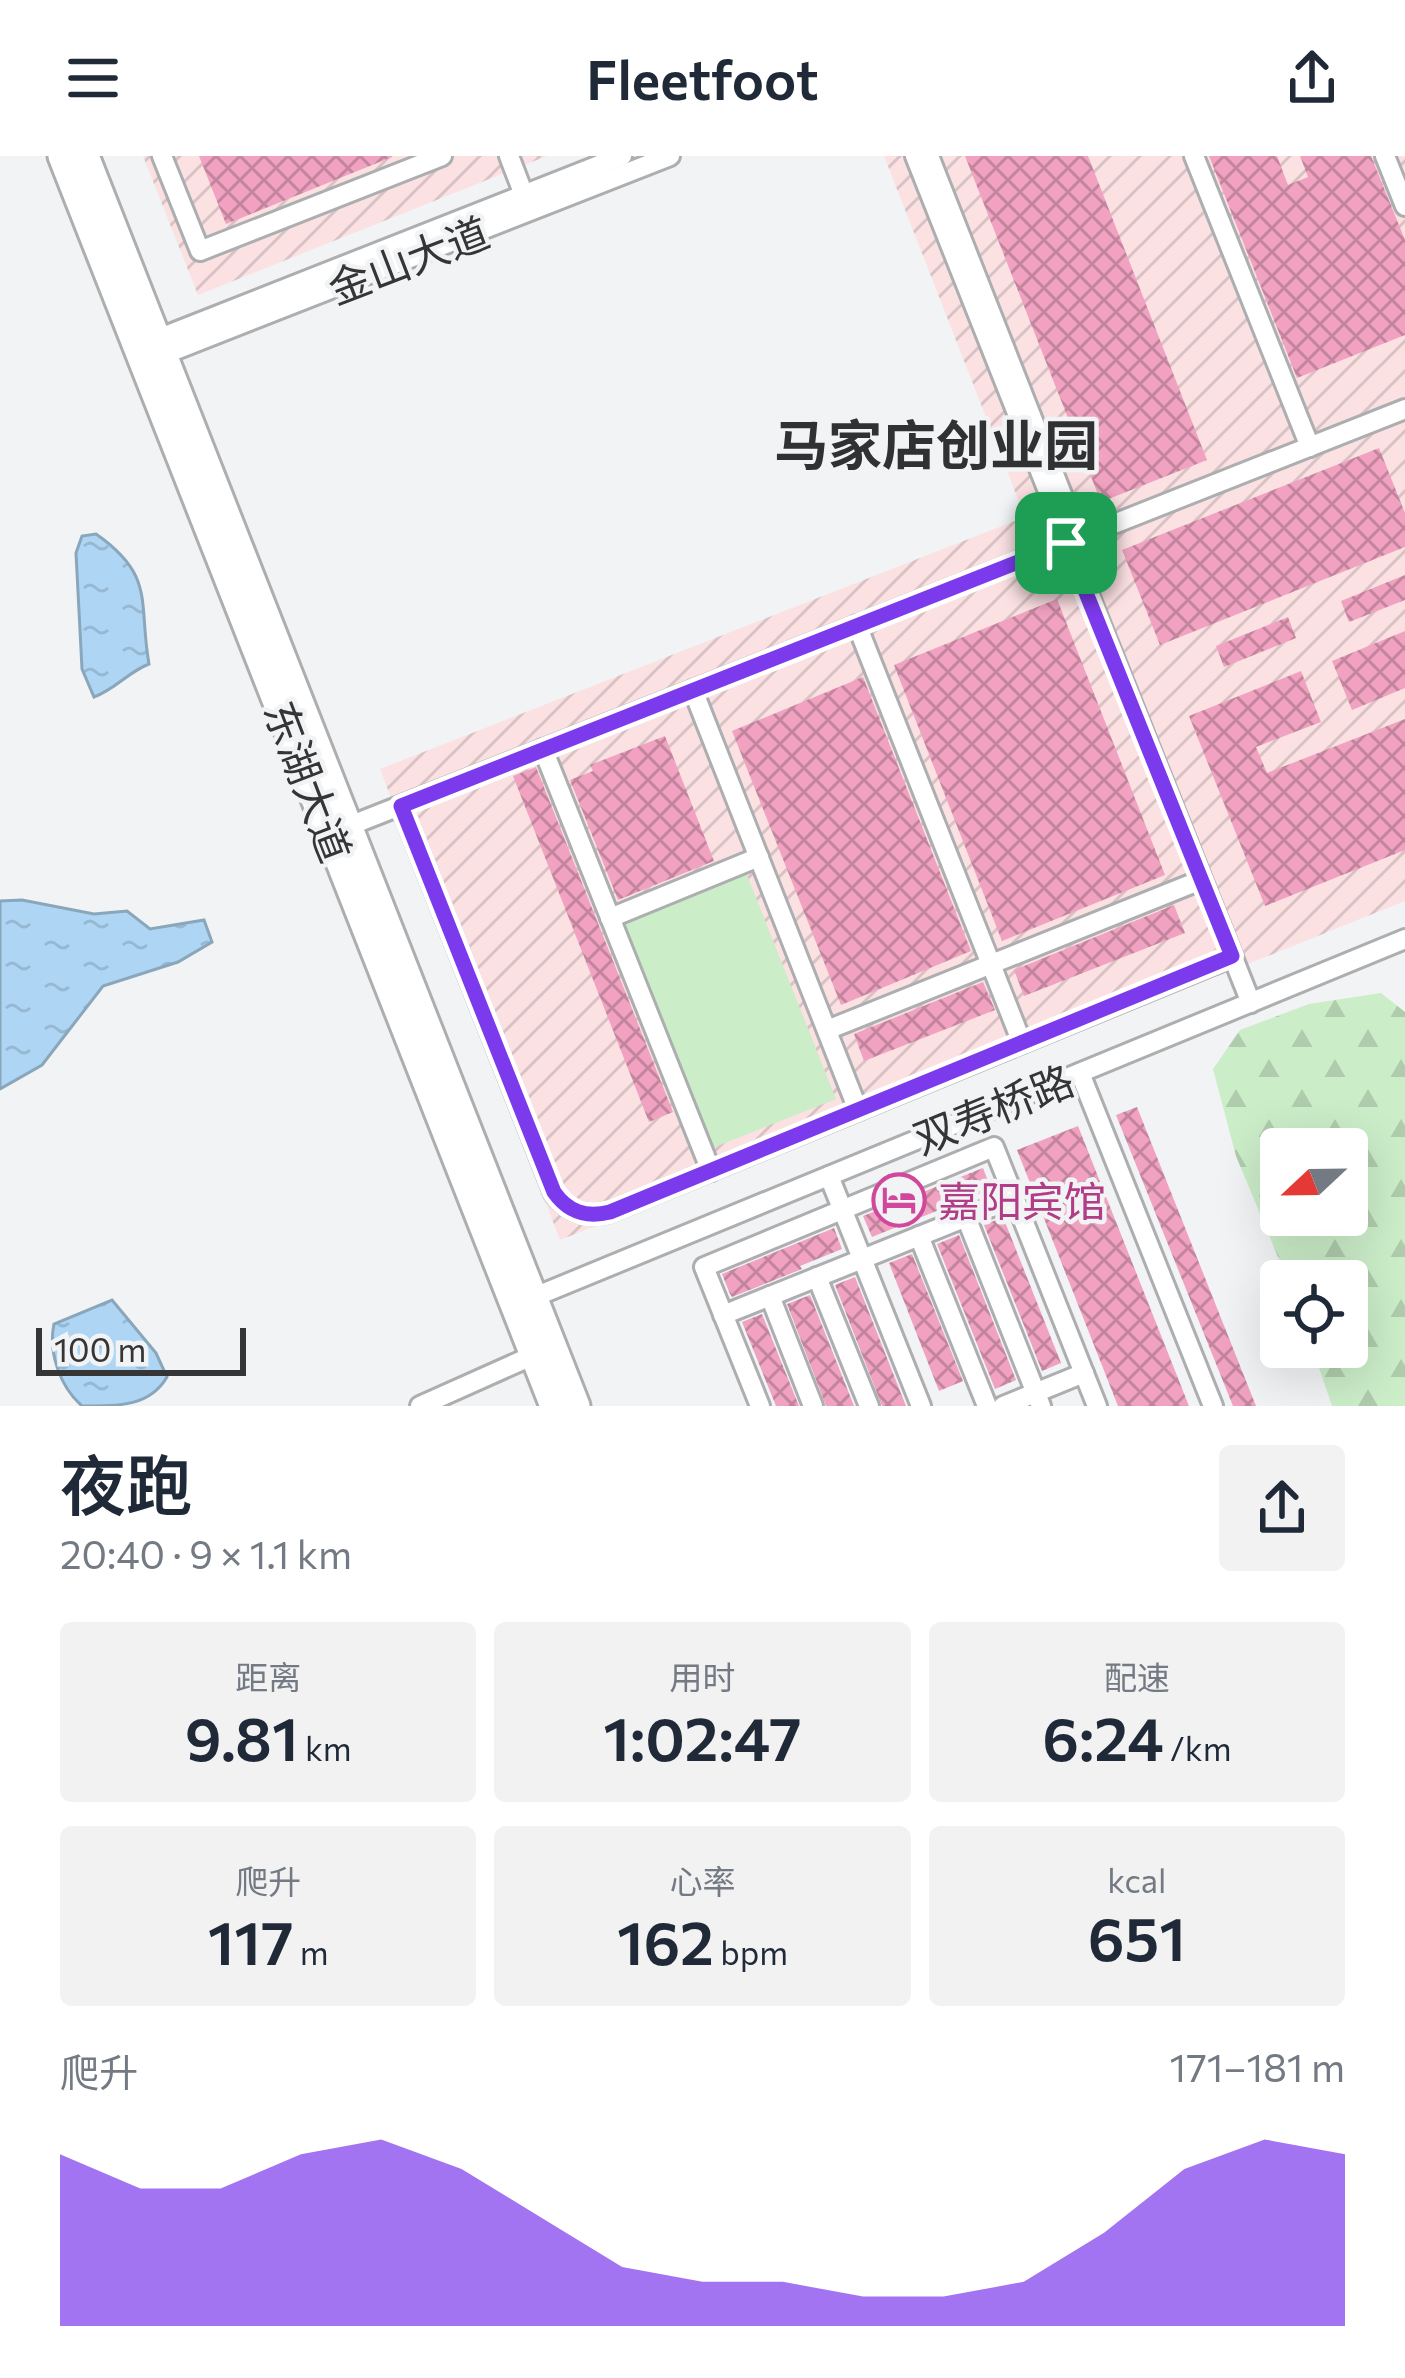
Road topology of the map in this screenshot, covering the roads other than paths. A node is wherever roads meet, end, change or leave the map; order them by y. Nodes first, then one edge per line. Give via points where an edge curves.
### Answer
1 (62, 156) edge
2 (85, 156) edge
3 (162, 156) edge
4 (442, 156) edge
5 (509, 156) edge
6 (622, 156) edge
7 (670, 156) edge
8 (915, 156) edge
9 (929, 156) edge
10 (1194, 156) edge
11 (1385, 156) edge
12 (524, 195) junction
13 (1405, 206) edge
14 (152, 350) junction
15 (1405, 410) edge
16 (1310, 447) junction
17 (1068, 542) junction
18 (856, 626) junction
19 (693, 690) junction
20 (543, 749) junction
21 (401, 806) junction
22 (349, 826) junction
23 (759, 857) junction
24 (1201, 880) junction
25 (610, 918) junction
26 (1405, 939) edge
27 (1232, 956) junction
28 (991, 964) junction
29 (1251, 1003) junction
30 (826, 1030) junction
31 (1022, 1043) junction
32 (1080, 1073) junction
33 (858, 1110) junction
34 (711, 1171) junction
35 (829, 1176) junction
36 (1014, 1198) junction
37 (843, 1210) junction
38 (966, 1217) junction
39 (919, 1236) junction
40 (862, 1259) junction
41 (817, 1277) junction
42 (770, 1297) junction
43 (524, 1301) junction
44 (723, 1315) junction
45 (534, 1355) junction
46 (1084, 1373) junction
47 (1038, 1400) edge
48 (420, 1406) edge
49 (554, 1406) edge
50 (576, 1406) edge
51 (760, 1406) edge
52 (813, 1406) edge
53 (869, 1406) edge
54 (921, 1406) edge
55 (987, 1406) edge
56 (1003, 1406) edge
57 (1097, 1406) edge
58 (1213, 1406) edge

1 - 14 highway, 东湖大道
2 - 14 highway, 东湖大道
3 - 4 street via 200,251
5 - 12 street
6 - 12 street, 金山大道
7 - 14 street, 金山大道
8 - 17 street
9 - 17 street via 1065,502
10 - 16 street
11 - 13 street
12 - 14 street, 金山大道
14 - 22 highway, 东湖大道
14 - 43 highway, 东湖大道
15 - 16 street
16 - 17 street
17 - 18 street
17 - 24 street
18 - 19 street
18 - 28 street
19 - 20 street
19 - 23 street
20 - 21 street
20 - 25 street
21 - 22 street
21 - 34 street via 563,1204 596,1216
22 - 43 highway, 东湖大道
23 - 25 street
23 - 30 street
24 - 27 street
24 - 28 street
25 - 34 street
26 - 29 street, 双寿桥路
27 - 29 street
27 - 31 street
28 - 30 street
28 - 31 street
29 - 32 street, 双寿桥路
30 - 33 street
31 - 33 street
32 - 35 street, 双寿桥路
32 - 58 street
33 - 34 street
35 - 37 street
35 - 43 street, 双寿桥路
36 - 37 street via 994,1147
36 - 38 street
36 - 46 street
37 - 40 street
37 - 44 street via 704,1267
38 - 39 street
38 - 47 street
39 - 40 street
39 - 55 street
40 - 41 street
40 - 54 street
41 - 42 street
41 - 53 street
42 - 44 street
42 - 52 street
43 - 45 highway, 东湖大道
43 - 50 highway, 东湖大道
44 - 51 street
45 - 48 street
45 - 49 highway, 东湖大道
46 - 47 street
46 - 57 street
47 - 56 street

